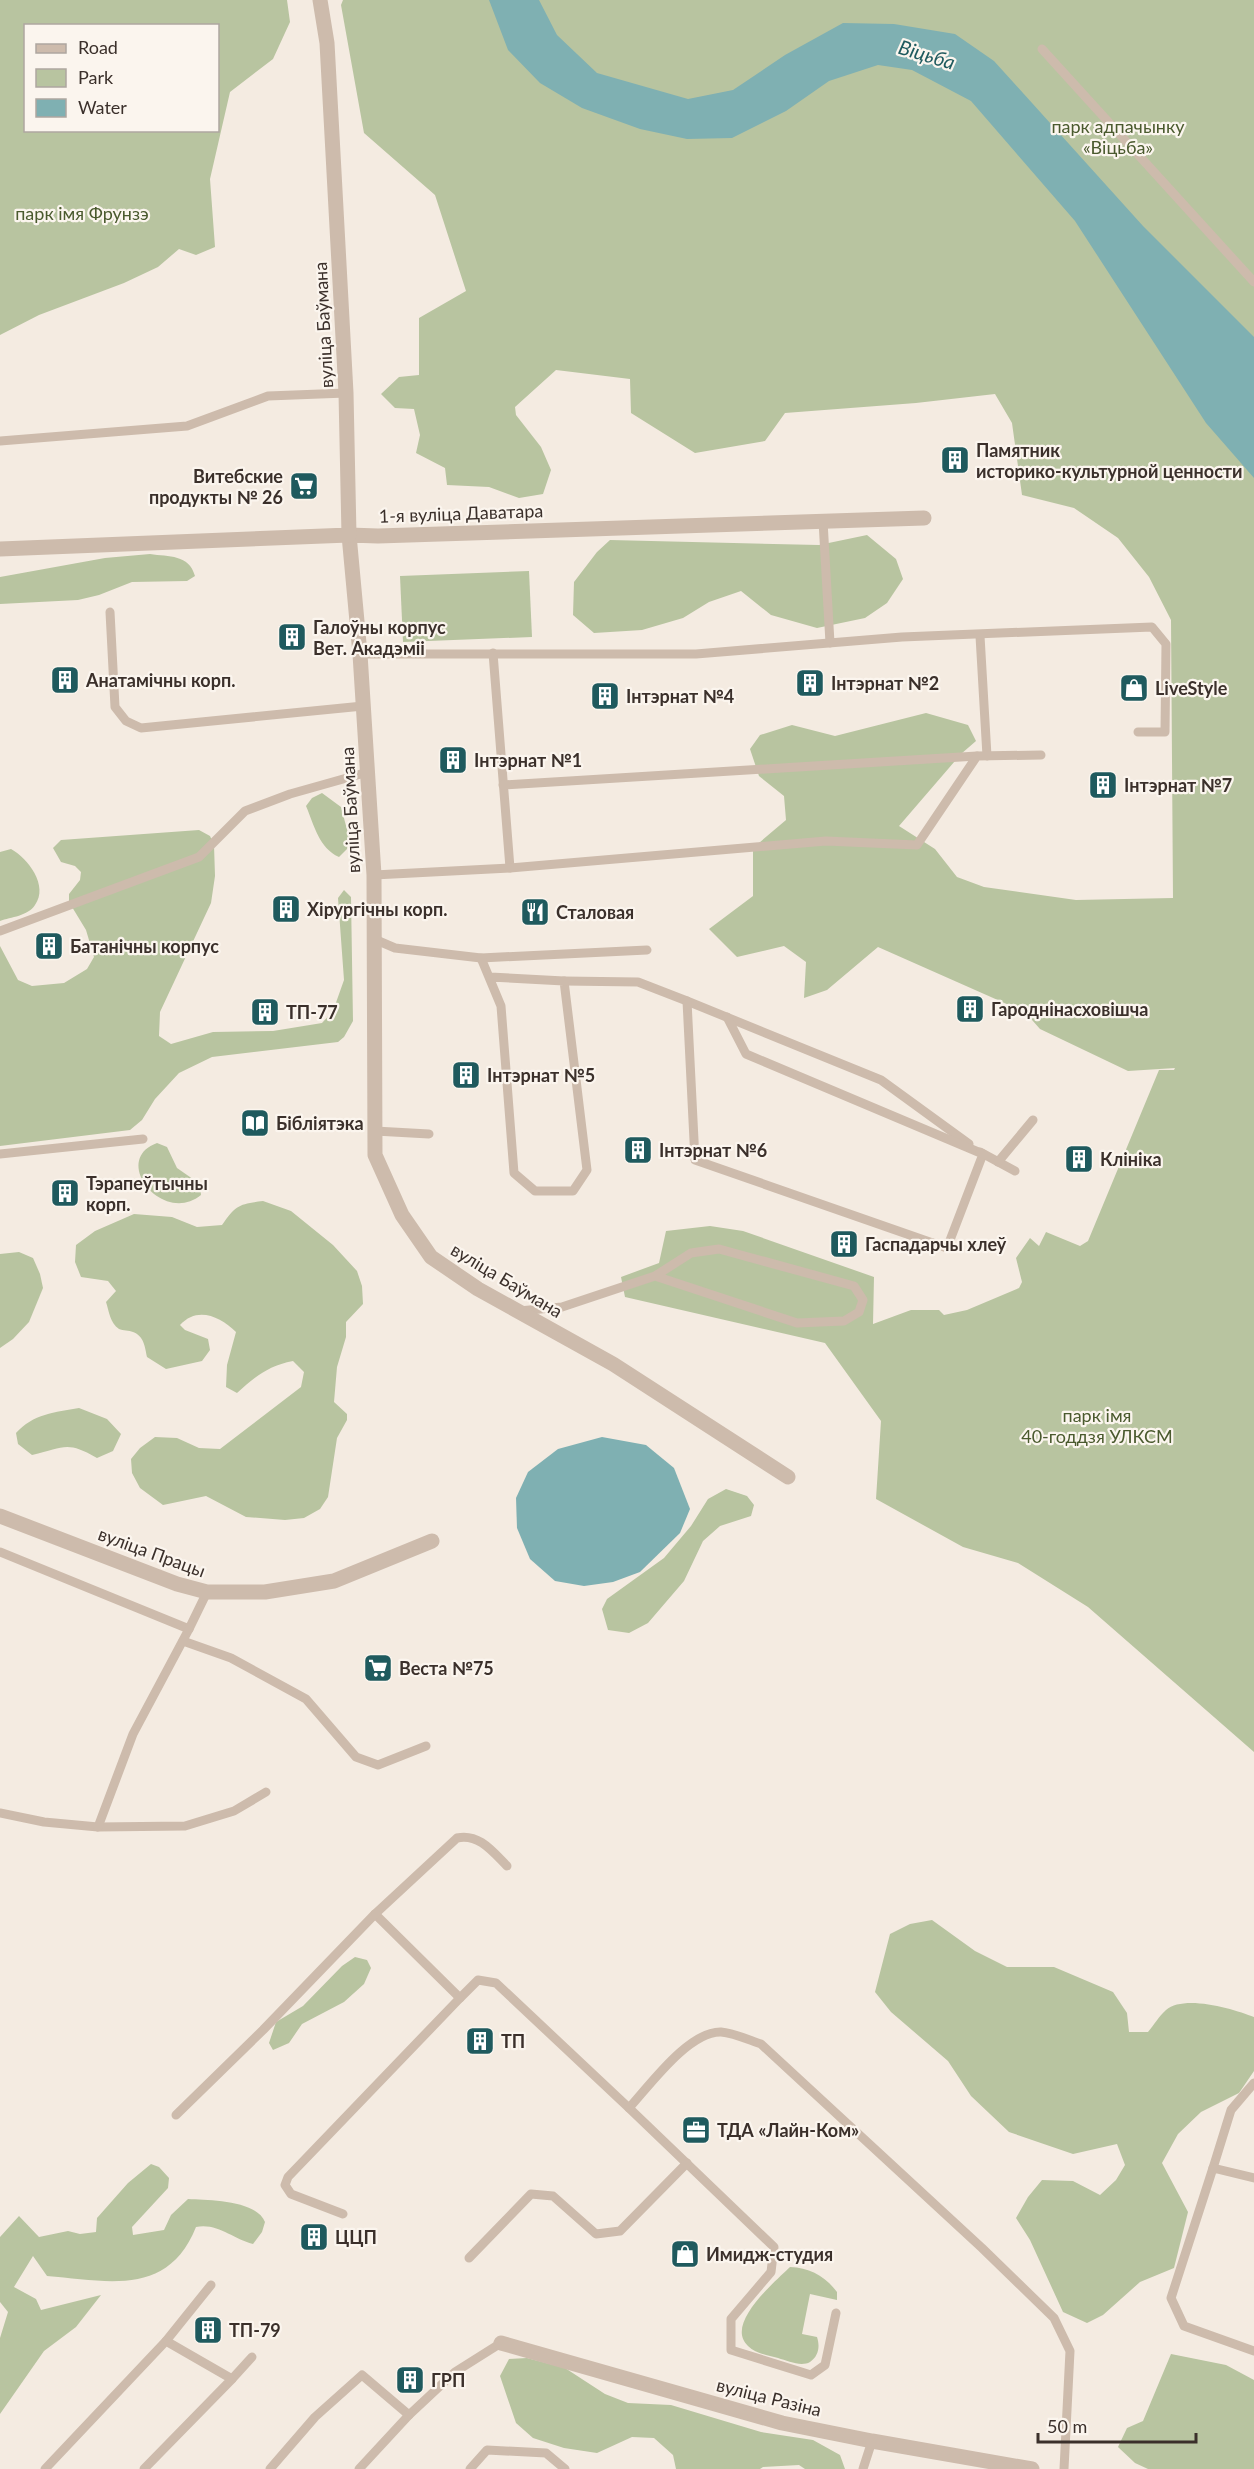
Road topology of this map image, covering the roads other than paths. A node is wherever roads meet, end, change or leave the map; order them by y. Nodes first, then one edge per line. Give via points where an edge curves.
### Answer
1 (320, 0) edge
2 (1042, 49) dead end
3 (1254, 282) edge
4 (346, 393) junction
5 (0, 441) edge
6 (924, 518) dead end
7 (823, 521) junction
8 (349, 534) junction
9 (0, 549) edge
10 (110, 612) dead end
11 (980, 636) junction
12 (830, 643) junction
13 (493, 652) junction
14 (360, 654) junction
15 (363, 706) junction
16 (1138, 732) dead end
17 (1041, 755) dead end
18 (982, 756) junction
19 (368, 772) junction
20 (503, 785) junction
21 (510, 868) junction
22 (374, 875) junction
23 (0, 931) edge
24 (374, 939) junction
25 (646, 950) dead end
26 (481, 958) junction
27 (490, 977) junction
28 (564, 981) junction
29 (687, 1001) junction
30 (728, 1017) junction
31 (1033, 1120) dead end
32 (375, 1131) junction
33 (429, 1134) dead end
34 (143, 1139) dead end
35 (0, 1154) edge
36 (983, 1154) junction
37 (999, 1162) junction
38 (1015, 1171) dead end
39 (655, 1276) junction
40 (517, 1311) junction
41 (788, 1477) dead end
42 (0, 1516) edge
43 (432, 1541) dead end
44 (0, 1552) edge
45 (207, 1592) junction
46 (189, 1629) junction
47 (183, 1641) junction
48 (426, 1746) dead end
49 (266, 1792) dead end
50 (0, 1812) edge
51 (98, 1827) junction
52 (507, 1866) dead end
53 (375, 1914) junction
54 (460, 1998) junction
55 (1254, 2083) edge
56 (629, 2108) junction
57 (176, 2115) dead end
58 (687, 2163) junction
59 (1213, 2168) junction
60 (1254, 2178) edge
61 (343, 2214) dead end
62 (469, 2258) dead end
63 (211, 2285) dead end
64 (836, 2313) dead end
65 (166, 2342) junction
66 (501, 2343) joint
67 (1254, 2351) edge
68 (252, 2357) dead end
69 (232, 2379) junction
70 (410, 2415) junction
71 (872, 2441) junction
72 (45, 2469) edge
73 (144, 2469) edge
74 (270, 2469) edge
75 (359, 2469) edge
76 (470, 2469) edge
77 (566, 2469) edge
78 (863, 2469) edge
79 (1032, 2469) edge
80 (1064, 2469) edge

1 - 4 street, вуліца Баўмана via 327,43
2 - 3 lane
4 - 5 lane via 268,396 187,426
4 - 8 street, вуліца Баўмана
6 - 7 street, 1-я вуліца Даватара
7 - 8 street, 1-я вуліца Даватара
7 - 12 lane
8 - 9 street, 1-я вуліца Даватара
8 - 14 street, вуліца Баўмана
10 - 15 lane via 115,707 126,721 141,728
11 - 12 lane
11 - 16 lane via 1152,627 1166,644 1165,732
11 - 18 lane
12 - 13 lane via 696,654
13 - 14 lane
13 - 20 lane
14 - 15 street, вуліца Баўмана
15 - 19 street, вуліца Баўмана
17 - 18 lane
18 - 20 lane
18 - 21 lane via 916,845 826,841
19 - 22 street, вуліца Баўмана
19 - 23 lane via 245,811 198,857
20 - 21 lane
21 - 22 lane
22 - 24 street, вуліца Баўмана
24 - 26 lane via 395,948
24 - 32 street, вуліца Баўмана
25 - 26 lane
26 - 27 lane
27 - 28 lane
27 - 28 lane via 501,1006 514,1173 535,1191 573,1191 587,1170
28 - 29 lane via 638,982
29 - 30 lane
29 - 36 lane via 695,1160 946,1248
30 - 36 lane via 881,1080
30 - 36 lane via 747,1054
31 - 37 lane
32 - 33 lane
32 - 40 street, вуліца Баўмана via 375,1155 402,1215 431,1257
34 - 35 lane
36 - 37 lane
37 - 38 lane
39 - 39 lane via 797,1323 844,1321 859,1312 863,1300 854,1286 719,1250 691,1253
39 - 40 lane via 562,1307
40 - 41 street, вуліца Баўмана via 614,1364
42 - 45 street, вуліца Працы
43 - 45 street, вуліца Працы via 334,1581 265,1592
44 - 46 lane
45 - 46 lane
46 - 47 lane
47 - 48 lane via 231,1658 306,1699 356,1757 378,1765
47 - 51 lane via 133,1734
49 - 51 lane via 234,1811 185,1826
50 - 51 lane via 44,1822
52 - 53 lane via 481,1841 469,1835 458,1838
53 - 54 lane
53 - 57 lane
54 - 56 lane via 478,1980 496,1983
54 - 61 lane via 288,2177 285,2185 291,2194
55 - 59 lane via 1231,2110
56 - 58 lane
56 - 80 lane via 691,2042 709,2033 723,2032 761,2044 1054,2318 1070,2351
58 - 62 lane via 620,2231 596,2234 553,2196 531,2194
58 - 64 lane via 774,2247 771,2272 731,2319 731,2350 811,2375 825,2365
59 - 60 lane
59 - 67 lane via 1171,2298 1184,2326
63 - 65 lane
65 - 69 lane
65 - 72 lane
66 - 70 lane via 455,2372
66 - 71 street, вуліца Разіна via 782,2423
68 - 69 lane
69 - 73 lane
70 - 74 lane via 362,2375 315,2417
70 - 75 lane
71 - 78 lane
71 - 79 street, вуліца Разіна
76 - 77 lane via 487,2450 546,2453

